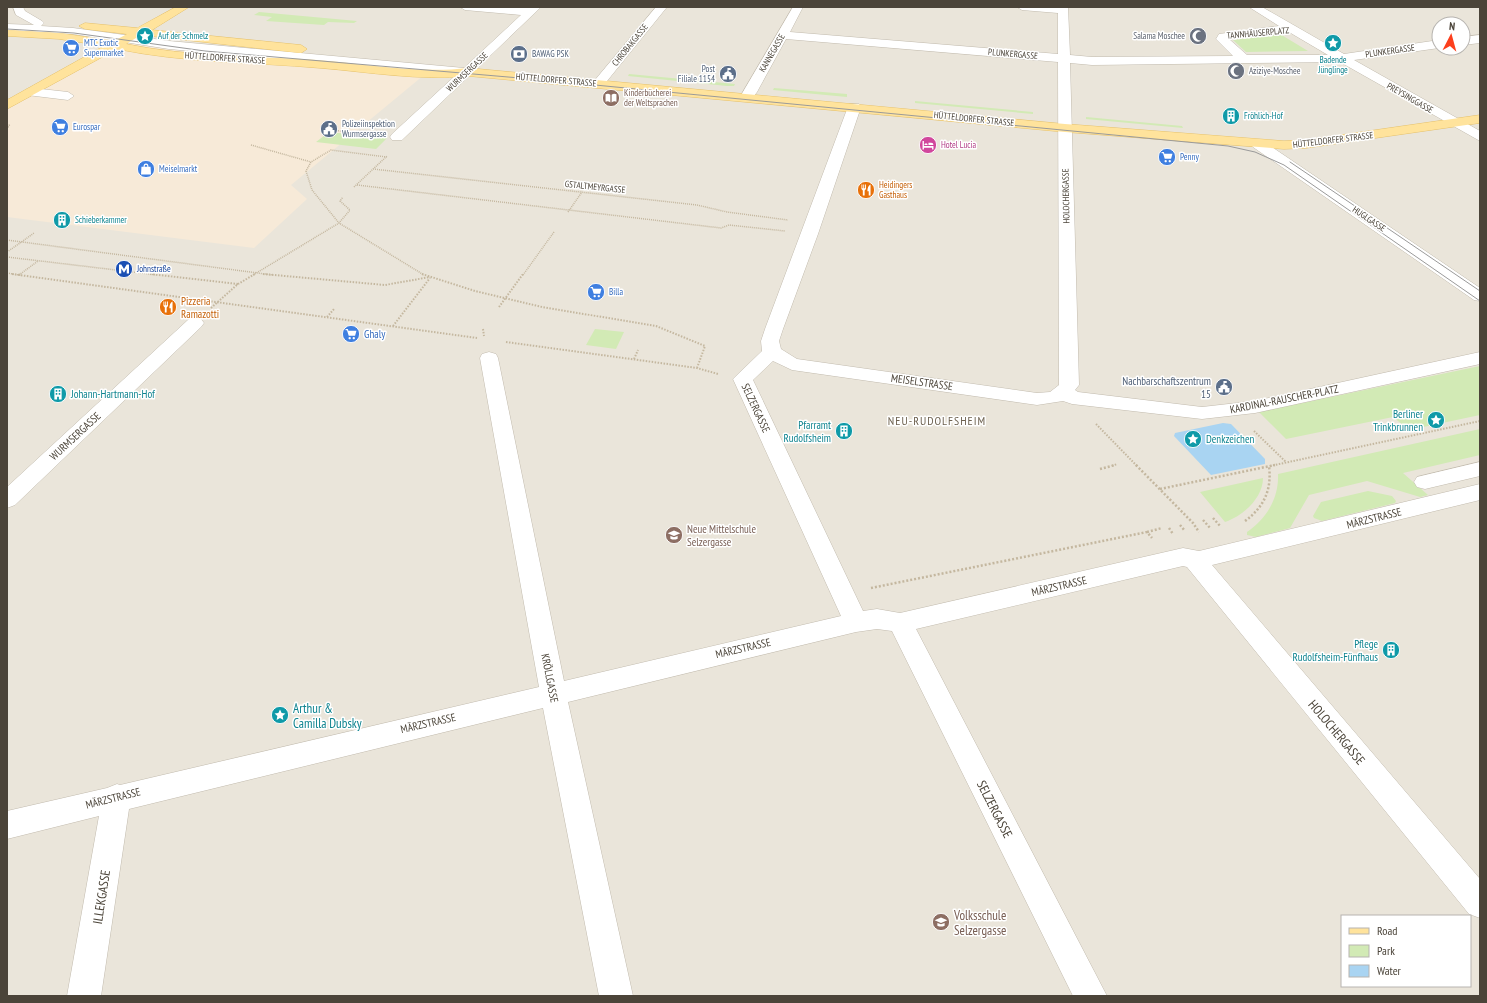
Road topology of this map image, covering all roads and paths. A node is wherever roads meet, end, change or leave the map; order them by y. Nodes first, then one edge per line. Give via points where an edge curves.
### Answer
1 (18, 7) edge
2 (184, 7) edge
3 (465, 7) edge
4 (662, 7) edge
5 (798, 7) edge
6 (1022, 7) edge
7 (1254, 7) edge
8 (1063, 9) edge
9 (533, 10) edge
10 (7, 23) edge
11 (38, 23) junction
12 (7, 27) edge
13 (1291, 28) junction
14 (118, 29) junction
15 (140, 32) junction
16 (7, 33) edge
17 (783, 35) junction
18 (122, 42) junction
19 (1431, 45) edge
20 (1243, 58) junction
21 (1340, 58) junction
22 (1063, 59) junction
23 (468, 72) junction
24 (599, 83) junction
25 (32, 92) junction
26 (68, 96) dead end
27 (746, 97) junction
28 (7, 105) edge
29 (854, 107) junction
30 (1480, 119) edge
31 (1454, 123) junction
32 (1065, 128) junction
33 (332, 130) dead end
34 (397, 137) joint
35 (1480, 137) edge
36 (1258, 144) junction
37 (251, 145) dead end
38 (387, 156) dead end
39 (311, 162) junction
40 (373, 169) dead end
41 (354, 187) dead end
42 (582, 192) junction
43 (343, 197) dead end
44 (569, 211) junction
45 (339, 223) junction
46 (812, 229) junction
47 (554, 232) dead end
48 (34, 233) dead end
49 (7, 240) edge
50 (7, 252) edge
51 (7, 257) edge
52 (38, 261) junction
53 (7, 273) edge
54 (256, 274) junction
55 (19, 275) junction
56 (431, 277) junction
57 (238, 284) junction
58 (1480, 296) edge
59 (505, 298) junction
60 (218, 302) junction
61 (212, 307) dead end
62 (499, 307) dead end
63 (334, 309) dead end
64 (326, 317) junction
65 (195, 323) dead end
66 (392, 326) junction
67 (491, 346) junction
68 (638, 350) dead end
69 (772, 352) junction
70 (1480, 358) edge
71 (634, 359) junction
72 (697, 368) junction
73 (716, 373) dead end
74 (1068, 392) junction
75 (1232, 410) junction
76 (1480, 421) edge
77 (1286, 462) junction
78 (1117, 464) dead end
79 (1269, 466) junction
80 (1100, 469) dead end
81 (1480, 469) edge
82 (1425, 482) dead end
83 (1160, 489) junction
84 (1480, 492) edge
85 (7, 500) edge
86 (1213, 518) dead end
87 (1203, 520) dead end
88 (1243, 523) dead end
89 (1226, 526) dead end
90 (1221, 527) junction
91 (1162, 528) dead end
92 (1211, 529) junction
93 (1147, 532) junction
94 (1199, 532) junction
95 (1194, 533) dead end
96 (1188, 534) dead end
97 (1182, 536) dead end
98 (1176, 537) dead end
99 (1169, 539) dead end
100 (1155, 542) dead end
101 (1195, 561) junction
102 (843, 594) junction
103 (856, 622) junction
104 (900, 623) junction
105 (553, 693) junction
106 (117, 797) junction
107 (7, 824) edge
108 (1480, 903) edge
109 (84, 996) edge
110 (616, 996) edge
111 (1090, 996) edge

1 - 11 street via 24,16
2 - 15 main road
3 - 9 street
4 - 24 street, CHROBAKGASSE
5 - 17 street, KANNEGASSE
6 - 8 street
7 - 13 street
8 - 22 street, HOLOCHERGASSE
9 - 23 street, WURMSERGASSE
10 - 11 main road, HÜTTELDORFER STRASSE
11 - 14 main road, HÜTTELDORFER STRASSE
12 - 18 street, HÜTTELDORFER STRASSE via 73,30
13 - 20 street, TANNHÄUSERPLATZ via 1223,36 1222,39
13 - 21 street, TANNHÄUSERPLATZ
14 - 15 main road, HÜTTELDORFER STRASSE
14 - 18 street
15 - 18 main road
15 - 23 main road, HÜTTELDORFER STRASSE via 452,65
16 - 18 main road, HÜTTELDORFER STRASSE
17 - 22 street, PLUNKERGASSE
17 - 27 street, KANNEGASSE
18 - 23 main road, HÜTTELDORFER STRASSE via 144,51 213,58 441,75
18 - 25 main road
19 - 21 street, PLUNKERGASSE
20 - 21 street
20 - 22 street, PLUNKERGASSE
21 - 31 street, PREYSINGGASSE
22 - 32 street, HOLOCHERGASSE
23 - 24 main road, HÜTTELDORFER STRASSE
23 - 34 street, WURMSERGASSE
24 - 27 main road, HÜTTELDORFER STRASSE
25 - 26 street
25 - 28 main road
27 - 29 main road, HÜTTELDORFER STRASSE
29 - 32 main road, HÜTTELDORFER STRASSE
29 - 46 street
30 - 31 main road, HÜTTELDORFER STRASSE
31 - 35 street, PREYSINGGASSE
31 - 36 main road, HÜTTELDORFER STRASSE via 1306,144
32 - 36 main road, HÜTTELDORFER STRASSE
32 - 74 street, HOLOCHERGASSE
33 - 34 path
36 - 58 street, HUGLGASSE
37 - 39 path
38 - 39 path via 331,150
39 - 45 path via 306,171 312,190
40 - 42 path, GSTALTMEYRGASSE
41 - 44 path via 357,185
42 - 44 path
42 - 46 path, GSTALTMEYRGASSE via 697,205
43 - 45 path via 340,201 350,210
44 - 46 path via 721,228 729,225
45 - 54 path
45 - 56 path
46 - 69 street via 770,341
47 - 59 path
48 - 50 path, bridge
49 - 54 path
51 - 52 path
52 - 55 path
52 - 57 path
53 - 55 path
54 - 56 path via 385,285
54 - 57 path
55 - 60 path
56 - 59 path
56 - 66 path
57 - 60 path
59 - 62 path
59 - 72 path via 542,307 656,326 705,346
60 - 61 path
60 - 64 path
63 - 64 path
64 - 66 path
65 - 85 street, WURMSERGASSE
66 - 67 path
67 - 71 path
67 - 105 street, KRÖLLGASSE
68 - 71 path
69 - 74 street, MEISELSTRASSE via 792,364 1030,398 1053,399
69 - 102 street, SELZERGASSE via 743,378
70 - 75 street, KARDINAL-RAUSCHER-PLATZ
71 - 72 path
72 - 73 path
74 - 75 street, KARDINAL-RAUSCHER-PLATZ via 1202,413
74 - 83 path
75 - 77 path
76 - 77 path
77 - 79 path
78 - 80 path
79 - 83 path
79 - 88 path via 1271,482 1268,494 1252,516
81 - 82 street
83 - 94 path
84 - 101 street, MÄRZSTRASSE
86 - 90 path
87 - 92 path
89 - 90 path
90 - 92 path
91 - 93 path
92 - 94 path
93 - 100 path
93 - 102 path
94 - 95 path
96 - 97 path
98 - 99 path
101 - 104 street, MÄRZSTRASSE via 1190,557 1183,557
101 - 108 street, HOLOCHERGASSE
102 - 103 street, SELZERGASSE
103 - 104 street, MÄRZSTRASSE via 877,619
103 - 105 street, MÄRZSTRASSE
104 - 111 street, SELZERGASSE
105 - 106 street, MÄRZSTRASSE
105 - 110 street, KRÖLLGASSE
106 - 107 street, MÄRZSTRASSE
106 - 109 street, ILLEKGASSE

